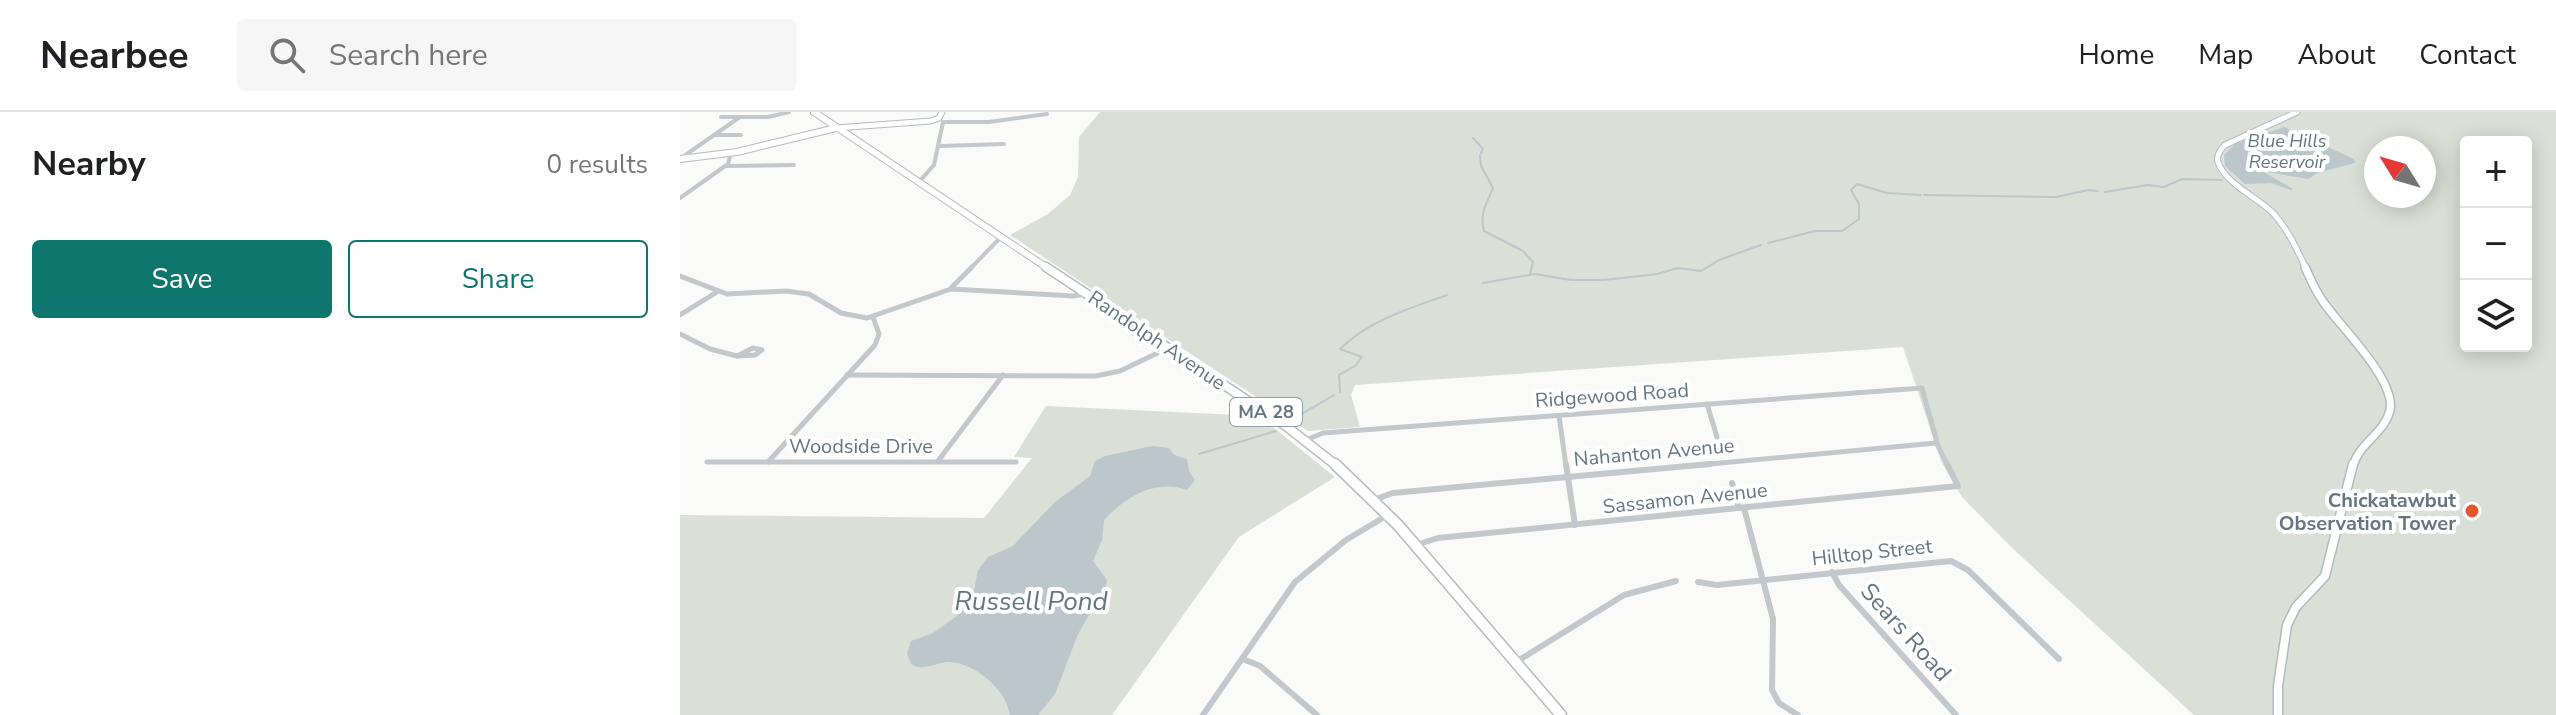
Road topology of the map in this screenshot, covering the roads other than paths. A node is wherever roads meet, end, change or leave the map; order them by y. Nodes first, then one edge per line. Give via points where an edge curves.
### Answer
1 (789, 112) edge
2 (814, 112) edge
3 (942, 112) edge
4 (2297, 112) edge
5 (1047, 114) dead end
6 (721, 117) dead end
7 (740, 117) junction
8 (940, 121) junction
9 (836, 128) junction
10 (713, 135) junction
11 (741, 135) dead end
12 (1004, 144) dead end
13 (940, 146) junction
14 (731, 153) junction
15 (681, 160) edge
16 (794, 165) dead end
17 (725, 166) junction
18 (918, 183) junction
19 (680, 198) edge
20 (1001, 237) junction
21 (680, 276) edge
22 (951, 289) junction
23 (718, 292) junction
24 (1087, 293) junction
25 (680, 315) edge
26 (873, 317) junction
27 (680, 334) edge
28 (1167, 347) junction
29 (737, 356) junction
30 (846, 377) junction
31 (1002, 377) junction
32 (1707, 404) junction
33 (1559, 416) junction
34 (1717, 437) dead end
35 (1306, 440) junction
36 (1936, 443) junction
37 (707, 462) dead end
38 (938, 462) junction
39 (1016, 462) dead end
40 (767, 463) junction
41 (1567, 477) junction
42 (1732, 483) dead end
43 (1376, 499) junction
44 (1741, 508) junction
45 (1390, 514) junction
46 (1575, 525) junction
47 (1416, 545) junction
48 (1832, 572) junction
49 (1763, 580) junction
50 (1676, 581) dead end
51 (1698, 582) dead end
52 (1243, 659) junction
53 (2059, 659) dead end
54 (1515, 662) junction
55 (1203, 715) edge
56 (1317, 715) edge
57 (1561, 715) edge
58 (1798, 715) edge
59 (1956, 715) edge
60 (2278, 715) edge

1 - 7 street
2 - 9 main road, Randolph Avenue
3 - 8 main road
4 - 60 main road via 2225,145 2218,161 2282,222 2320,298 2379,373 2391,405 2383,426 2356,453 2325,576 2287,625
5 - 8 street via 993,122
6 - 7 street
7 - 10 street
8 - 9 main road
8 - 13 street
9 - 14 main road
9 - 18 main road, Randolph Avenue / MA 28
10 - 11 street
10 - 15 street
12 - 13 street
13 - 18 street via 927,178
14 - 15 main road
14 - 17 street
16 - 17 street
17 - 19 street
18 - 20 main road, Randolph Avenue / MA 28
20 - 22 street
20 - 24 main road, Randolph Avenue / MA 28
21 - 23 street
22 - 24 street
22 - 26 street
23 - 25 street
23 - 26 street via 803,292 841,313
24 - 28 main road, Randolph Avenue / MA 28
26 - 30 street via 876,342
27 - 29 street
28 - 31 street via 1105,376
28 - 35 main road, Randolph Avenue / MA 28
29 - 29 street via 752,349 762,349 757,355
30 - 31 street
30 - 40 street
31 - 38 street
32 - 33 street, Ridgewood Road
32 - 34 street
32 - 36 street, Ridgewood Road via 1922,388
33 - 35 street, Ridgewood Road via 1321,434
33 - 41 street
35 - 43 main road, Randolph Avenue / MA 28
36 - 41 street, Nahanton Avenue
36 - 44 street, Sassamon Avenue via 1958,486
37 - 40 street, Woodside Drive
38 - 39 street, Woodside Drive
38 - 40 street, Woodside Drive
41 - 43 street, Nahanton Avenue via 1393,493
41 - 46 street
42 - 44 street
43 - 45 main road, Randolph Avenue / MA 28
44 - 46 street, Sassamon Avenue
44 - 49 street
45 - 47 main road, Randolph Avenue / MA 28
45 - 52 street via 1346,540 1295,582
46 - 47 street, Sassamon Avenue
47 - 54 main road, Randolph Avenue / MA 28
48 - 49 street, Hilltop Street
48 - 53 street, Hilltop Street via 1943,560 1959,563
48 - 59 street, Sears Road
49 - 51 street, Hilltop Street
49 - 58 street via 1774,631 1772,690 1782,706
50 - 54 street via 1624,595
52 - 55 street
52 - 56 street via 1260,666
54 - 57 main road, Randolph Avenue / MA 28

